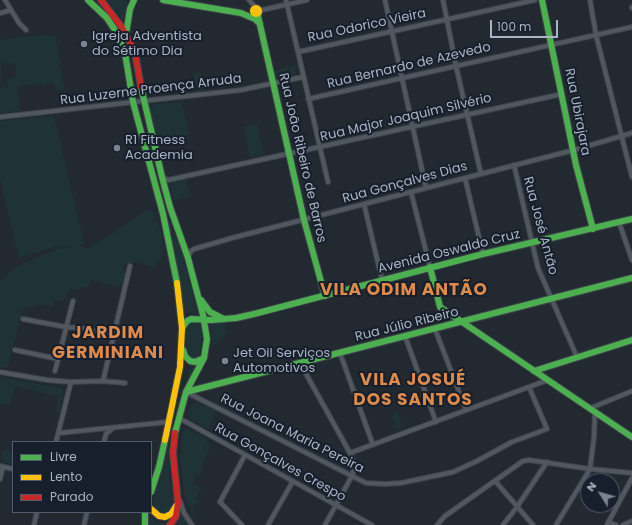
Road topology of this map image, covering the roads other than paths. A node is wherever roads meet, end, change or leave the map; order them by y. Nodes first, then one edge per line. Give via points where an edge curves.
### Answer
1 (5, 0) edge
2 (89, 0) edge
3 (101, 0) edge
4 (129, 0) edge
5 (134, 0) edge
6 (162, 0) edge
7 (249, 0) edge
8 (306, 0) edge
9 (385, 0) edge
10 (443, 0) edge
11 (535, 0) edge
12 (542, 0) edge
13 (590, 0) edge
14 (287, 2) edge
15 (130, 9) junction
16 (11, 10) junction
17 (257, 10) junction
18 (0, 13) edge
19 (241, 14) junction
20 (447, 19) junction
21 (261, 25) junction
22 (632, 27) edge
23 (26, 30) dead end
24 (392, 31) junction
25 (126, 34) junction
26 (596, 35) junction
27 (552, 45) junction
28 (298, 52) junction
29 (456, 66) junction
30 (303, 77) junction
31 (402, 78) junction
32 (274, 84) junction
33 (562, 94) junction
34 (308, 99) junction
35 (143, 101) junction
36 (133, 102) junction
37 (468, 114) junction
38 (0, 117) edge
39 (412, 127) junction
40 (632, 133) edge
41 (621, 136) junction
42 (320, 148) junction
43 (574, 150) junction
44 (289, 154) junction
45 (514, 165) junction
46 (482, 174) junction
47 (162, 177) junction
48 (632, 177) edge
49 (464, 178) junction
50 (328, 182) dead end
51 (426, 188) junction
52 (411, 192) junction
53 (364, 204) junction
54 (632, 219) edge
55 (304, 220) junction
56 (619, 222) junction
57 (593, 229) junction
58 (531, 244) junction
59 (484, 254) junction
60 (188, 258) junction
61 (632, 260) edge
62 (130, 266) dead end
63 (430, 267) junction
64 (632, 278) edge
65 (382, 280) junction
66 (198, 295) junction
67 (325, 296) junction
68 (552, 299) junction
69 (73, 301) dead end
70 (23, 319) dead end
71 (224, 319) junction
72 (204, 320) junction
73 (461, 322) junction
74 (66, 327) junction
75 (182, 328) junction
76 (435, 329) junction
77 (114, 336) junction
78 (405, 336) junction
79 (632, 340) edge
80 (181, 344) junction
81 (14, 350) dead end
82 (340, 353) junction
83 (577, 357) junction
84 (204, 358) junction
85 (58, 359) junction
86 (300, 363) junction
87 (54, 371) dead end
88 (534, 371) junction
89 (0, 372) edge
90 (548, 380) junction
91 (103, 381) junction
92 (71, 382) junction
93 (125, 383) dead end
94 (529, 387) junction
95 (632, 391) edge
96 (186, 392) junction
97 (593, 409) junction
98 (466, 410) junction
99 (179, 418) junction
100 (168, 422) junction
101 (436, 422) junction
102 (114, 427) junction
103 (100, 428) junction
104 (59, 433) junction
105 (106, 434) junction
106 (632, 437) edge
107 (56, 441) edge
108 (104, 441) edge
109 (373, 445) junction
110 (350, 453) junction
111 (245, 455) junction
112 (547, 462) junction
113 (1, 467) edge
114 (12, 469) edge
115 (590, 469) junction
116 (632, 473) edge
117 (352, 476) junction
118 (632, 478) edge
119 (0, 479) edge
120 (293, 481) junction
121 (496, 482) junction
122 (152, 489) edge
123 (176, 492) junction
124 (337, 505) junction
125 (517, 507) junction
126 (152, 510) edge
127 (37, 513) edge
128 (87, 513) edge
129 (145, 513) edge
130 (632, 521) edge
131 (608, 524) edge
132 (34, 525) edge
133 (84, 525) edge
134 (145, 525) edge
135 (170, 525) edge
136 (192, 525) edge
137 (242, 525) edge
138 (268, 525) edge
139 (325, 525) edge
140 (372, 525) edge
141 (436, 525) edge
142 (503, 525) edge
143 (533, 525) edge
144 (556, 525) edge
145 (616, 525) edge
146 (623, 525) edge

1 - 16 street
2 - 36 main road via 107,18 125,53
3 - 25 main road
4 - 15 main road
5 - 15 main road
6 - 19 main road
7 - 17 street
8 - 14 street
9 - 24 street
10 - 20 street
11 - 20 street, Rua Odorico Vieira
12 - 27 main road, Rua Ubirajara
13 - 26 street
14 - 17 street
14 - 28 street
15 - 25 main road
16 - 18 street
16 - 23 street
17 - 19 main road
17 - 21 main road, Rua João Ribeiro de Barros
19 - 21 main road via 256,19
20 - 24 street, Rua Odorico Vieira
20 - 29 street
21 - 32 main road, Rua João Ribeiro de Barros
22 - 26 street, Rua Bernardo de Azevedo
24 - 28 street, Rua Odorico Vieira
24 - 31 street
25 - 35 main road via 135,53
26 - 27 street, Rua Bernardo de Azevedo
26 - 41 street
27 - 29 street, Rua Bernardo de Azevedo
27 - 33 main road, Rua Ubirajara
28 - 30 street
29 - 31 street, Rua Bernardo de Azevedo
29 - 37 street
30 - 32 street, Rua Luzerne Proença Arruda
30 - 34 street
31 - 34 street, Rua Bernardo de Azevedo
31 - 39 street
32 - 35 street, Rua Luzerne Proença Arruda
32 - 44 main road, Rua João Ribeiro de Barros
33 - 37 street, Rua Major Joaquim Silvério
33 - 43 main road, Rua Ubirajara
34 - 42 street
35 - 36 street, Rua Luzerne Proença Arruda
35 - 47 main road
36 - 38 street, Rua Luzerne Proença Arruda
36 - 75 main road via 163,214 178,288
37 - 39 street, Rua Major Joaquim Silvério
37 - 46 street
39 - 42 street, Rua Major Joaquim Silvério
39 - 51 street
40 - 41 street, Rua Gonçalves Dias
41 - 43 street, Rua Gonçalves Dias
41 - 48 street
42 - 44 street, Rua Major Joaquim Silvério
42 - 50 street
43 - 45 street, Rua Gonçalves Dias
43 - 57 main road, Rua Ubirajara
44 - 47 street, Rua Major Joaquim Silvério via 168,180
44 - 55 main road, Rua João Ribeiro de Barros
45 - 46 street, Rua Gonçalves Dias
45 - 58 street, Rua José Antão
46 - 49 street, Rua Gonçalves Dias
47 - 60 main road
49 - 51 street, Rua Gonçalves Dias
49 - 59 street
51 - 52 street, Rua Gonçalves Dias
52 - 53 street, Rua Gonçalves Dias
52 - 63 street
53 - 55 street, Rua Gonçalves Dias
53 - 65 street
54 - 56 main road, Avenida Oswaldo Cruz
55 - 60 street, Rua Gonçalves Dias via 194,249
55 - 67 main road, Rua João Ribeiro de Barros
56 - 57 main road, Avenida Oswaldo Cruz
56 - 61 street
57 - 58 main road, Avenida Oswaldo Cruz
58 - 59 main road, Avenida Oswaldo Cruz
58 - 68 street, Rua José Antão
59 - 63 main road, Avenida Oswaldo Cruz
60 - 66 main road
62 - 77 street
63 - 65 main road, Avenida Oswaldo Cruz
63 - 73 main road via 440,307
64 - 68 main road, Rua Júlio Ribeiro
65 - 67 main road, Avenida Oswaldo Cruz
66 - 71 main road via 210,312
66 - 72 main road
67 - 71 main road, Avenida Oswaldo Cruz
68 - 73 main road, Rua Júlio Ribeiro
68 - 83 street, Rua José Antão
69 - 74 street
70 - 74 street
71 - 72 main road, Avenida Oswaldo Cruz
72 - 75 main road, Avenida Oswaldo Cruz via 191,319
72 - 84 main road via 207,339
73 - 76 main road, Rua Júlio Ribeiro
73 - 88 main road
74 - 77 street
74 - 85 street
75 - 80 main road
76 - 78 main road, Rua Júlio Ribeiro
76 - 98 street
77 - 91 street
78 - 82 main road, Rua Júlio Ribeiro
78 - 101 street
79 - 83 main road
80 - 84 main road via 184,354 190,361
80 - 100 main road via 180,367
81 - 85 street
82 - 86 main road, Rua Júlio Ribeiro
82 - 109 street
83 - 88 main road
84 - 96 main road
85 - 87 street
86 - 96 main road, Rua Júlio Ribeiro
86 - 110 street
88 - 90 main road
89 - 92 street
90 - 94 street
90 - 97 main road
91 - 92 street
91 - 93 street
92 - 104 street
94 - 98 street
94 - 117 street, Rua Joana Maria Pereira via 547,429 512,442 453,472 385,484 366,482
95 - 97 street
96 - 99 main road
96 - 117 street, Rua Joana Maria Pereira
97 - 106 main road
97 - 115 street via 594,437
98 - 101 street
99 - 111 street, Rua Gonçalves Crespo
99 - 123 main road via 173,453
100 - 102 street
100 - 122 main road
101 - 109 street
102 - 103 street
102 - 105 street
103 - 104 street
103 - 105 street
104 - 107 street
105 - 108 street
109 - 110 street
110 - 117 street via 354,468
111 - 120 street, Rua Gonçalves Crespo
111 - 137 street via 220,502
112 - 115 street
112 - 121 street via 524,461
112 - 125 street
113 - 114 street
113 - 119 street
115 - 116 street
115 - 144 street
117 - 124 street
118 - 131 street
120 - 124 street, Rua Gonçalves Crespo
120 - 138 street
121 - 125 street
121 - 141 street via 445,516
123 - 126 main road via 176,508 171,514 162,517
123 - 135 main road via 178,510
123 - 136 street
124 - 139 street
124 - 140 street, Rua Gonçalves Crespo
125 - 142 street
125 - 143 street
127 - 132 street
128 - 133 street
129 - 134 main road
130 - 146 street
131 - 145 street

